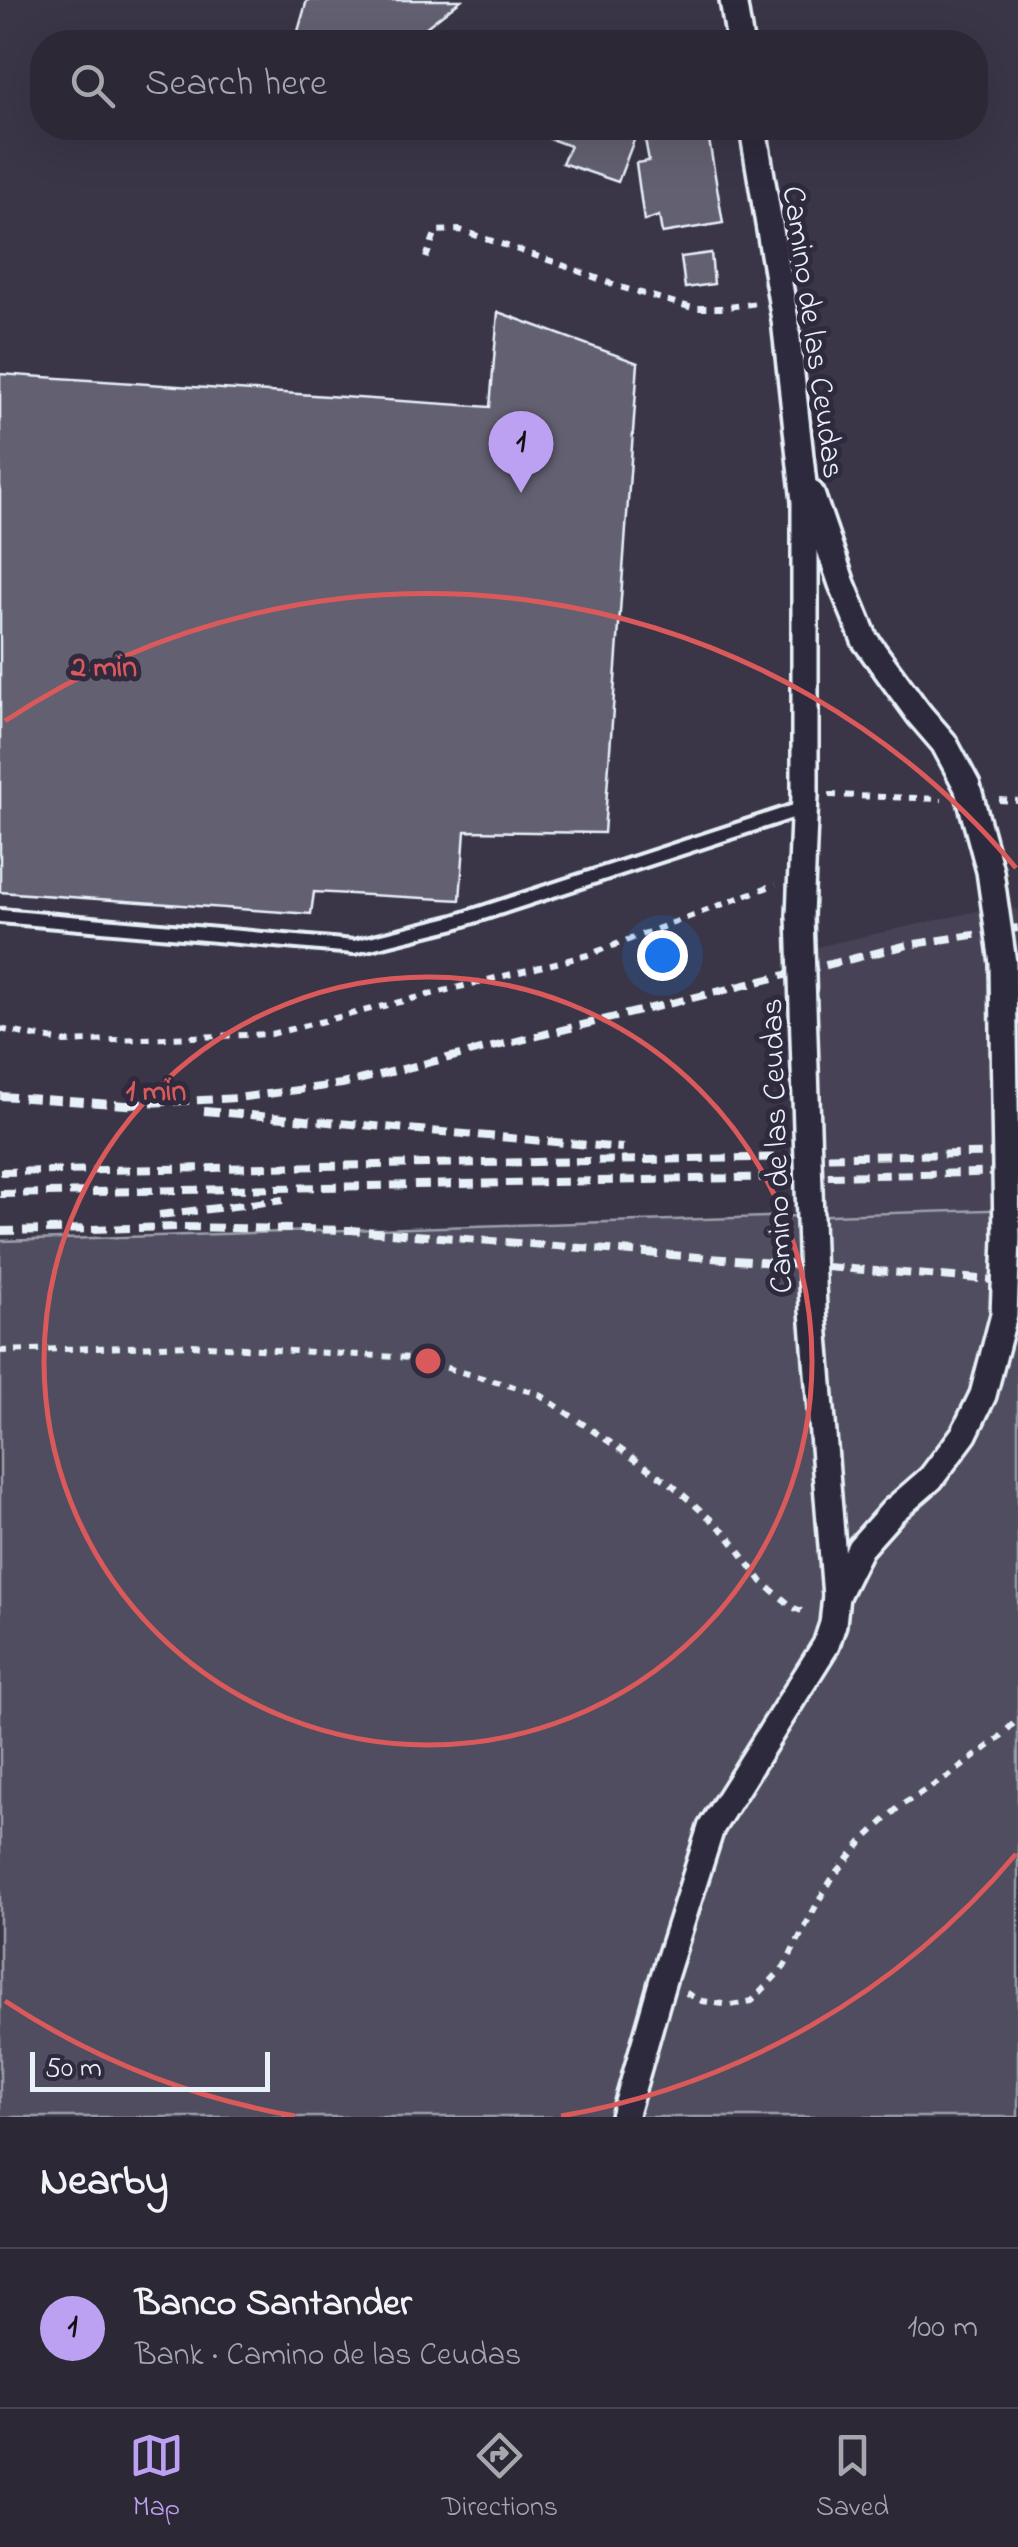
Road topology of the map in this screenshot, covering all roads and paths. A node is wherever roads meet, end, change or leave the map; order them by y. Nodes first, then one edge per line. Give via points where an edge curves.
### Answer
1 (732, 0) edge
2 (738, 30) edge
3 (755, 140) edge
4 (426, 258) dead end
5 (782, 300) junction
6 (802, 471) junction
7 (960, 799) dead end
8 (999, 800) dead end
9 (805, 801) junction
10 (1018, 801) edge
11 (800, 875) junction
12 (0, 916) edge
13 (0, 1028) edge
14 (0, 1350) edge
15 (836, 1596) junction
16 (834, 1624) junction
17 (1018, 1720) edge
18 (662, 1982) junction
19 (624, 2117) edge

1 - 2 street
3 - 5 street, Camino de las Ceudas
4 - 5 path via 436,232 460,230 693,308
5 - 6 street, Camino de las Ceudas
6 - 9 street, Camino de las Ceudas
6 - 15 street, bridge via 865,640 944,743 967,786 990,871 1003,963 1004,1315 983,1395 931,1478 860,1548
7 - 9 path
8 - 10 path
9 - 11 street, Camino de las Ceudas
9 - 12 lane via 455,922 354,947
11 - 13 path via 588,955 271,1034 64,1042
11 - 15 street, Camino de las Ceudas, bridge via 814,1310
14 - 16 path via 192,1345 412,1358 539,1394 670,1483 726,1532 762,1582 794,1608
15 - 16 street, Camino de las Ceudas
16 - 18 street, Camino de las Ceudas via 711,1828
17 - 18 path via 863,1840 818,1900 784,1967 752,2002 702,2000
18 - 19 street, Camino de las Ceudas

